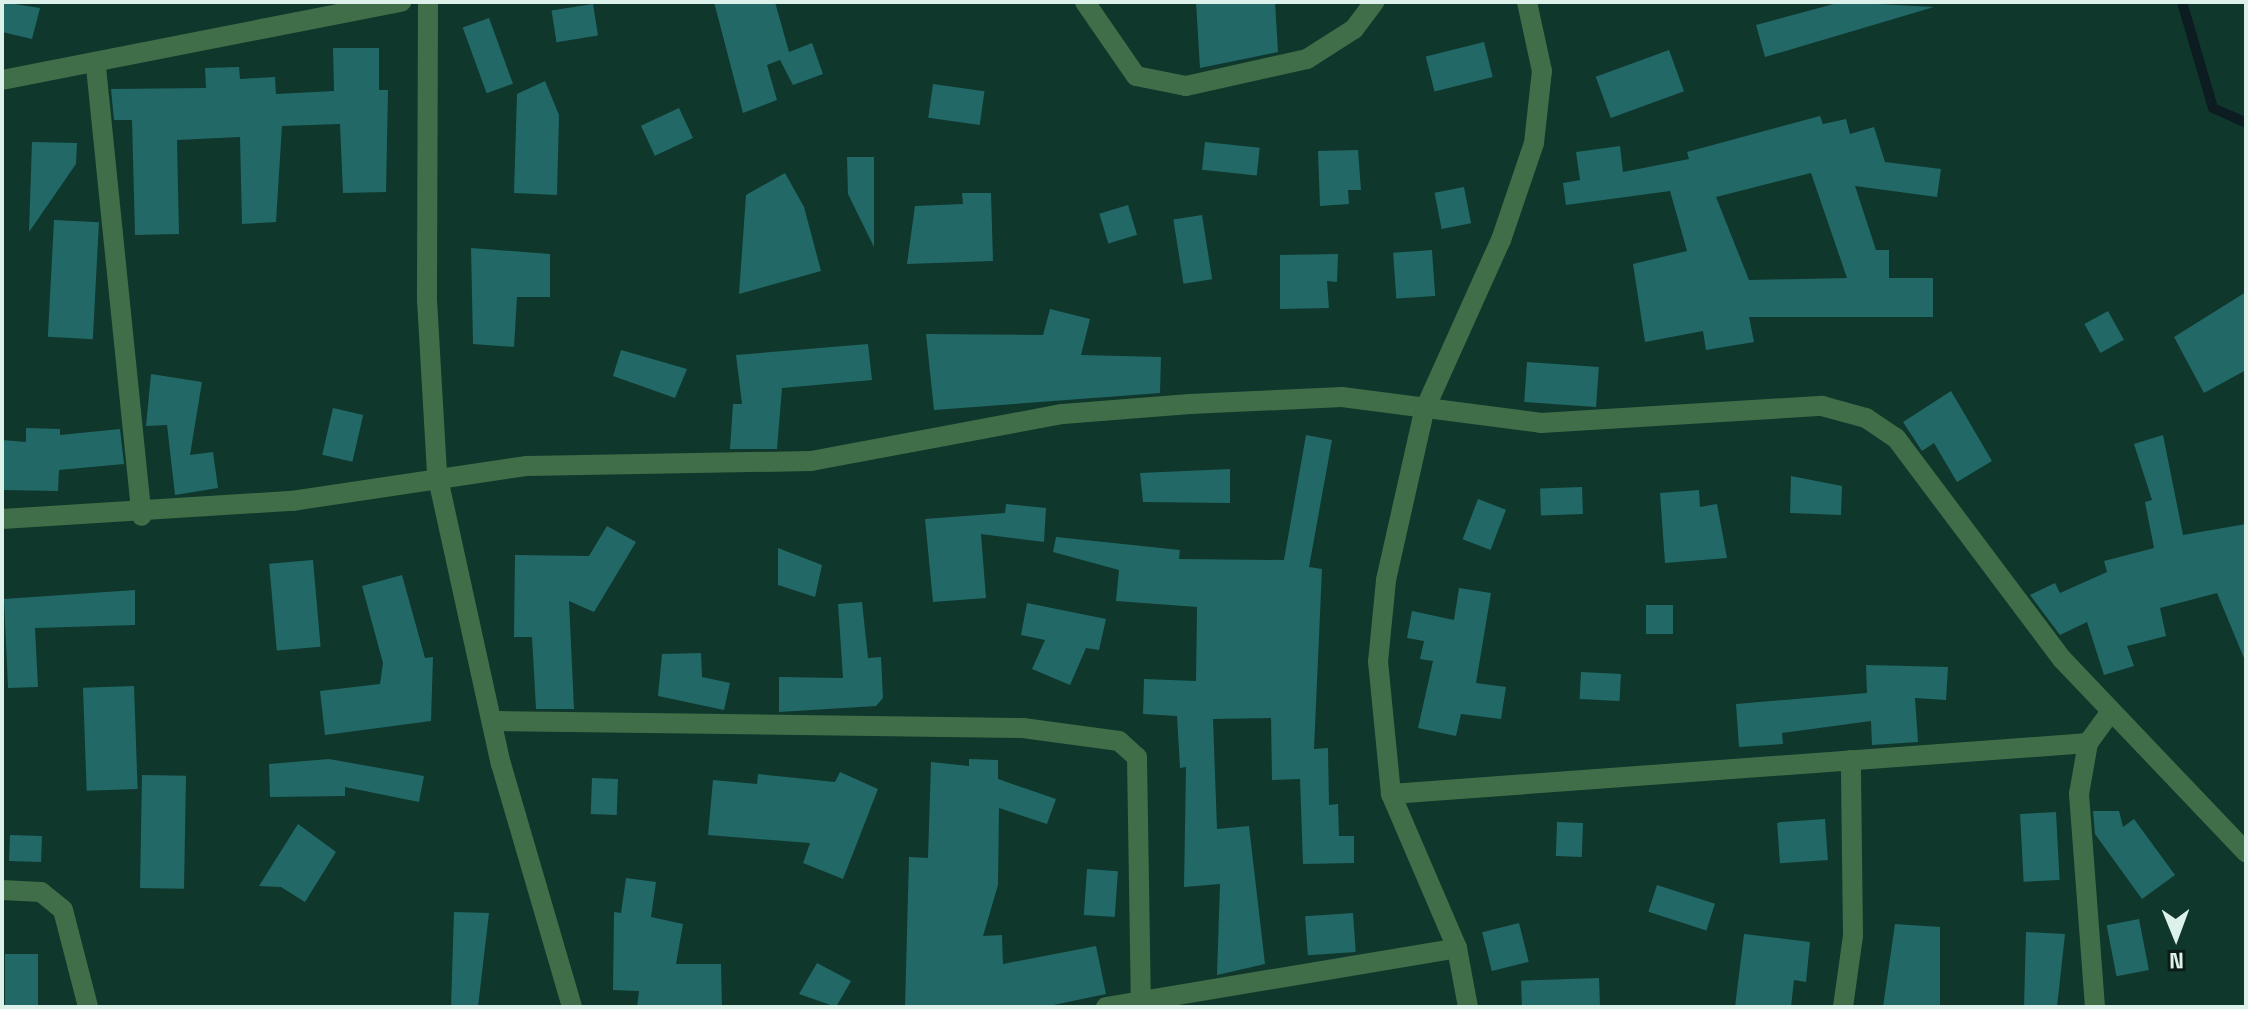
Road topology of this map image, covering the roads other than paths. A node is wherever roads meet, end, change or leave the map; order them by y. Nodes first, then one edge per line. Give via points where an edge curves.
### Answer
1 (401, 2) edge
2 (428, 2) edge
3 (1085, 2) edge
4 (1374, 2) edge
5 (1527, 2) edge
6 (96, 67) junction
7 (2, 80) edge
8 (1424, 411) junction
9 (437, 474) junction
10 (142, 516) junction
11 (2, 519) edge
12 (2110, 713) junction
13 (494, 721) junction
14 (2088, 743) junction
15 (1851, 760) junction
16 (1391, 794) junction
17 (2246, 852) edge
18 (2, 890) edge
19 (1457, 948) junction
20 (1193, 1000) edge
21 (1141, 1002) junction
22 (88, 1007) edge
23 (572, 1007) edge
24 (1106, 1007) edge
25 (1468, 1007) edge
26 (1843, 1007) edge
27 (2095, 1007) edge

1 - 6 street
2 - 9 street via 427,300
3 - 4 street via 1136,76 1186,86 1307,59 1354,29
5 - 8 street via 1542,71 1534,143 1501,240
6 - 7 street
6 - 10 street
8 - 9 street via 1342,397 1190,404 1063,414 811,461
8 - 12 street via 1541,423 1822,406 1866,418 1896,438 1999,584
8 - 16 street via 1386,580 1378,662
9 - 10 street via 292,501
9 - 13 street
10 - 11 street
12 - 14 street
12 - 17 street
13 - 21 street via 1023,728 1119,741 1137,757
13 - 23 street
14 - 15 street
14 - 27 street via 2079,794
15 - 16 street
15 - 26 street via 1853,936
16 - 19 street
18 - 22 street via 41,892 63,910
19 - 20 street
19 - 25 street
20 - 21 street
21 - 24 street

